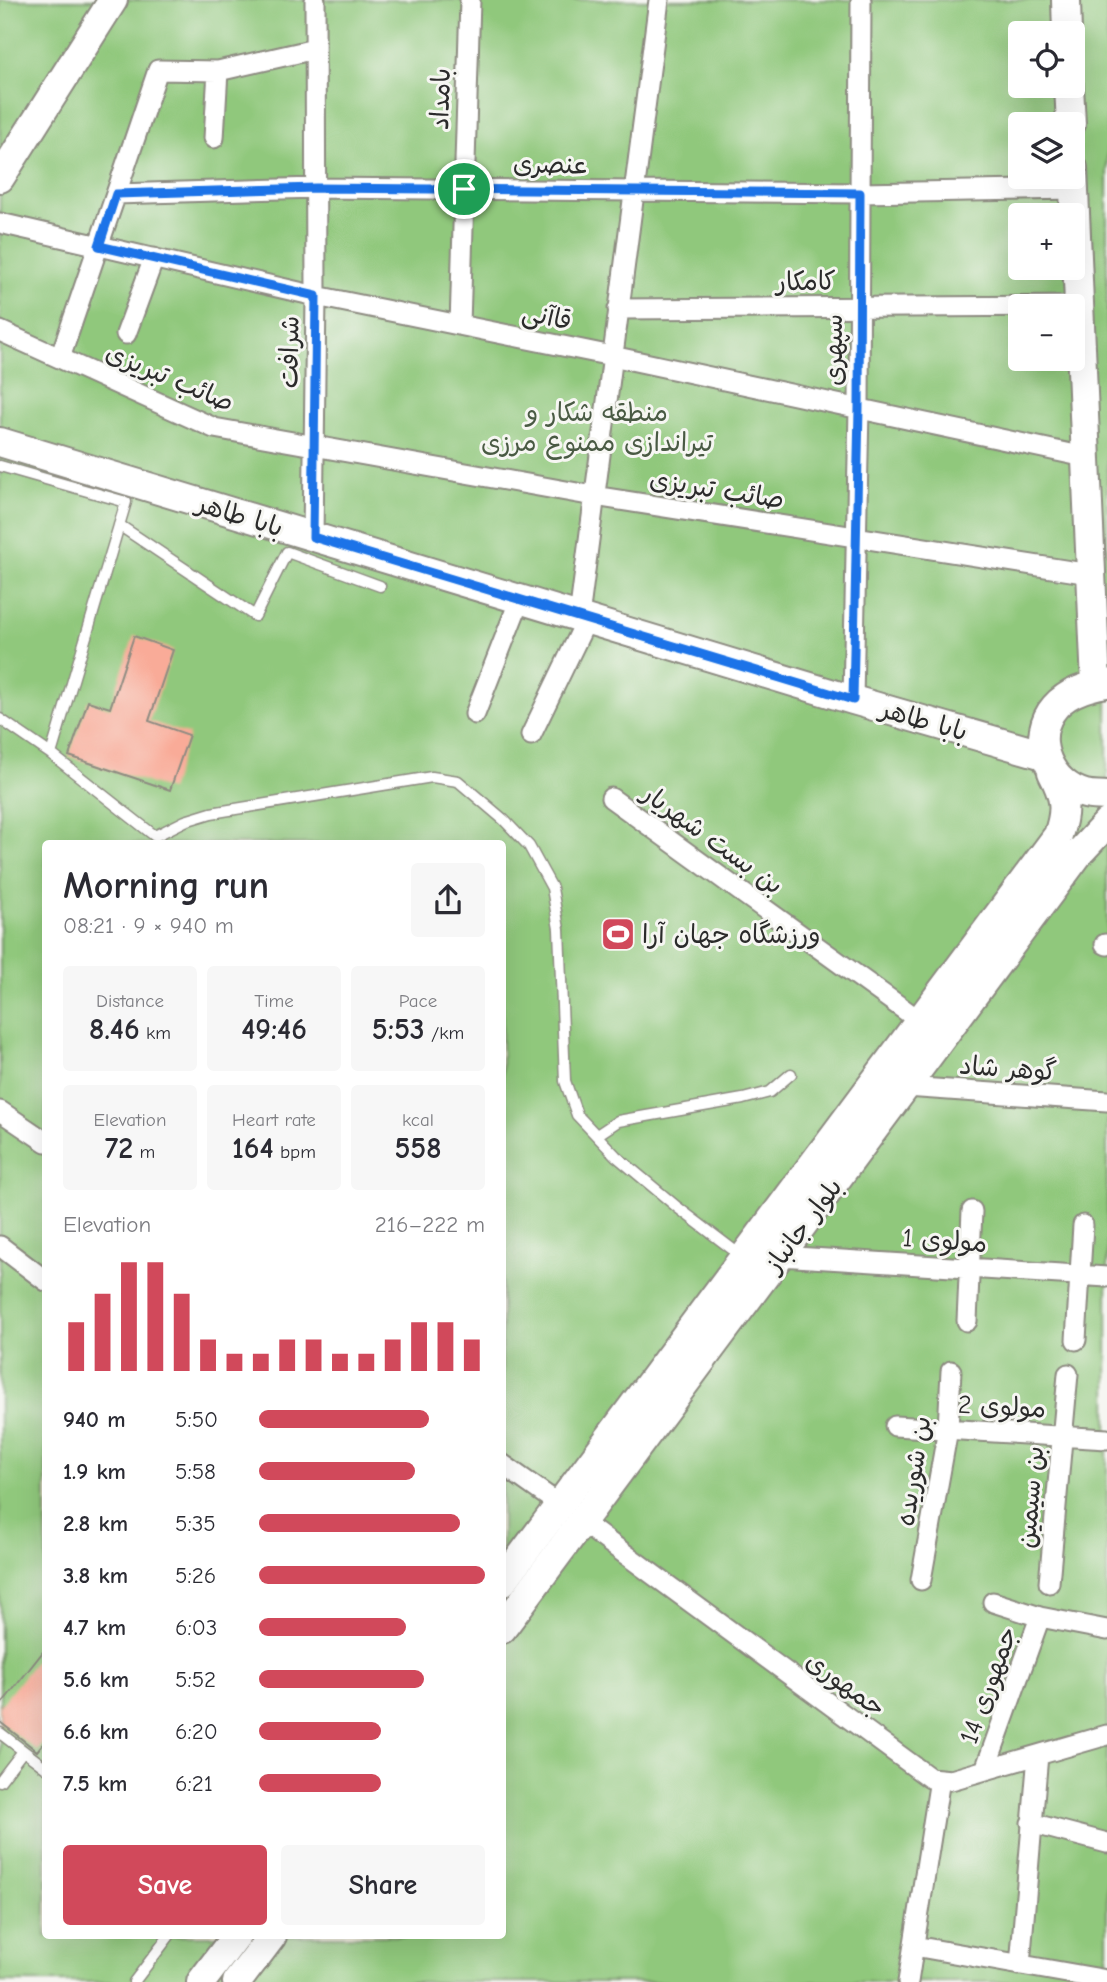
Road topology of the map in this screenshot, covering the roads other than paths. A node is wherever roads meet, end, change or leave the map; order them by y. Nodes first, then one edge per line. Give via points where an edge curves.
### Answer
1 (105, 0) edge
2 (113, 0) edge
3 (315, 0) edge
4 (470, 0) edge
5 (659, 0) edge
6 (861, 0) edge
7 (1066, 0) edge
8 (1067, 21) edge
9 (95, 28) junction
10 (315, 49) junction
11 (218, 71) junction
12 (214, 138) dead end
13 (0, 178) edge
14 (1008, 183) edge
15 (316, 188) junction
16 (464, 189) junction
17 (1073, 189) edge
18 (633, 191) junction
19 (860, 193) junction
20 (116, 194) junction
21 (0, 223) edge
22 (99, 246) junction
23 (154, 258) junction
24 (1078, 294) edge
25 (316, 296) junction
26 (860, 306) junction
27 (1008, 306) edge
28 (618, 309) junction
29 (460, 325) junction
30 (0, 331) edge
31 (125, 334) dead end
32 (612, 356) junction
33 (60, 359) junction
34 (1081, 371) edge
35 (859, 408) junction
36 (0, 442) edge
37 (314, 447) junction
38 (1085, 457) junction
39 (0, 466) edge
40 (594, 496) junction
41 (119, 525) junction
42 (313, 537) junction
43 (857, 537) junction
44 (1090, 574) junction
45 (380, 586) dead end
46 (520, 599) junction
47 (583, 618) junction
48 (1101, 684) edge
49 (853, 700) junction
50 (475, 714) dead end
51 (0, 719) edge
52 (531, 735) dead end
53 (51, 754) junction
54 (1048, 763) junction
55 (1107, 796) edge
56 (611, 798) dead end
57 (1107, 823) edge
58 (920, 1021) junction
59 (791, 1074) dead end
60 (906, 1087) junction
61 (1107, 1101) edge
62 (0, 1111) edge
63 (597, 1135) junction
64 (42, 1139) edge
65 (972, 1211) dead end
66 (1083, 1225) dead end
67 (0, 1246) edge
68 (780, 1256) junction
69 (743, 1258) junction
70 (969, 1268) junction
71 (1081, 1275) junction
72 (1107, 1277) edge
73 (42, 1278) edge
74 (967, 1321) dead end
75 (1076, 1340) dead end
76 (951, 1371) dead end
77 (1068, 1374) dead end
78 (895, 1426) dead end
79 (948, 1429) junction
80 (1062, 1436) junction
81 (1107, 1439) edge
82 (506, 1467) edge
83 (560, 1506) junction
84 (583, 1523) junction
85 (506, 1577) edge
86 (921, 1580) dead end
87 (1049, 1583) dead end
88 (993, 1602) dead end
89 (1040, 1617) junction
90 (506, 1624) edge
91 (1107, 1630) edge
92 (0, 1733) edge
93 (1107, 1735) edge
94 (23, 1751) junction
95 (1038, 1755) junction
96 (42, 1764) edge
97 (985, 1770) junction
98 (940, 1779) junction
99 (0, 1781) edge
100 (1031, 1824) junction
101 (1107, 1843) edge
102 (167, 1939) edge
103 (234, 1939) edge
104 (270, 1939) edge
105 (914, 1946) junction
106 (1020, 1965) junction
107 (1107, 1980) edge
108 (134, 1982) edge
109 (201, 1982) edge
110 (237, 1982) edge
111 (908, 1982) edge

1 - 9 main road
2 - 9 main road
3 - 10 street, شرافت
4 - 16 street, بامداد
5 - 18 street
6 - 19 street, سپهری
7 - 8 main road
9 - 13 main road
10 - 11 street
10 - 15 street, شرافت
11 - 12 street
11 - 20 street via 158,70
14 - 19 street, عنصری
15 - 16 street, عنصری
15 - 20 street, عنصری
15 - 25 street, شرافت
16 - 18 street, عنصری
16 - 29 street, بامداد
17 - 24 main road
18 - 19 street, عنصری
18 - 28 street
19 - 26 street, سپهری
20 - 22 street
21 - 22 street, قاآنی
22 - 23 street, قاآنی
22 - 33 street
23 - 25 street, قاآنی
23 - 31 street
25 - 29 street, قاآنی
25 - 37 street, شرافت
26 - 27 street, کامکار
26 - 28 street, کامکار
26 - 35 street, سپهری
28 - 32 street
29 - 32 street, قاآنی
30 - 33 street, صائب تبریزی
32 - 35 street, قاآنی
32 - 40 street
33 - 37 street, صائب تبریزی via 214,428
34 - 38 main road
35 - 38 street, قاآنی
35 - 43 street, سپهری
36 - 42 main road, بابا طاهر
37 - 40 street, صائب تبریزی
37 - 42 street, شرافت
38 - 44 main road
39 - 41 lane via 126,502
40 - 43 street, صائب تبریزی
40 - 47 street
41 - 45 lane via 256,616 287,552
41 - 53 lane
42 - 46 main road, بابا طاهر
43 - 44 street, صائب تبریزی
43 - 49 street, سپهری
44 - 48 main road
46 - 47 main road, بابا طاهر
46 - 50 street
47 - 49 main road, بابا طاهر
47 - 52 street
48 - 54 main road via 1079,690 1050,713 1045,732
49 - 54 main road, بابا طاهر
51 - 53 lane
53 - 63 lane via 155,836 211,813 432,777 458,781 529,846 552,888 559,929 565,1081 577,1115
54 - 55 main road, بابا طاهر via 1066,784 1084,794
54 - 58 main road, بلوار جانباز via 1062,792 1065,815 1058,835
56 - 58 street, بن بست شهریار
57 - 60 main road, بلوار جانباز via 1080,852
58 - 69 main road, بلوار جانباز
59 - 63 lane via 770,1092 618,1121
60 - 61 street, گوهر شاد
60 - 68 main road, بلوار جانباز
62 - 64 street
63 - 69 lane via 677,1207
65 - 70 street
66 - 71 street
67 - 73 street
68 - 70 street, مولوی 1
68 - 84 main road, بلوار جانباز
69 - 83 main road, بلوار جانباز
70 - 71 street, مولوی 1
70 - 74 street
71 - 72 street, مولوی 1
71 - 75 street
76 - 79 street, بن شوریده
77 - 80 street, بن سیمین
78 - 79 street, مولوی 2
79 - 80 street, مولوی 2
79 - 86 street, بن شوریده
80 - 81 street, مولوی 2
80 - 87 street, بن سیمین
82 - 83 street
83 - 84 main road
83 - 85 main road, بلوار جانباز
84 - 90 main road, بلوار جانباز
84 - 98 street, جمهوری via 930,1778
88 - 89 street
89 - 91 street
89 - 97 street, جمهوری 14
92 - 94 lane
93 - 95 street
94 - 96 lane
94 - 99 lane
95 - 97 street
95 - 100 street
97 - 98 street
98 - 105 street
100 - 101 street
100 - 106 street
102 - 108 lane
103 - 109 main road
104 - 110 main road
105 - 106 street
105 - 111 street
106 - 107 street

